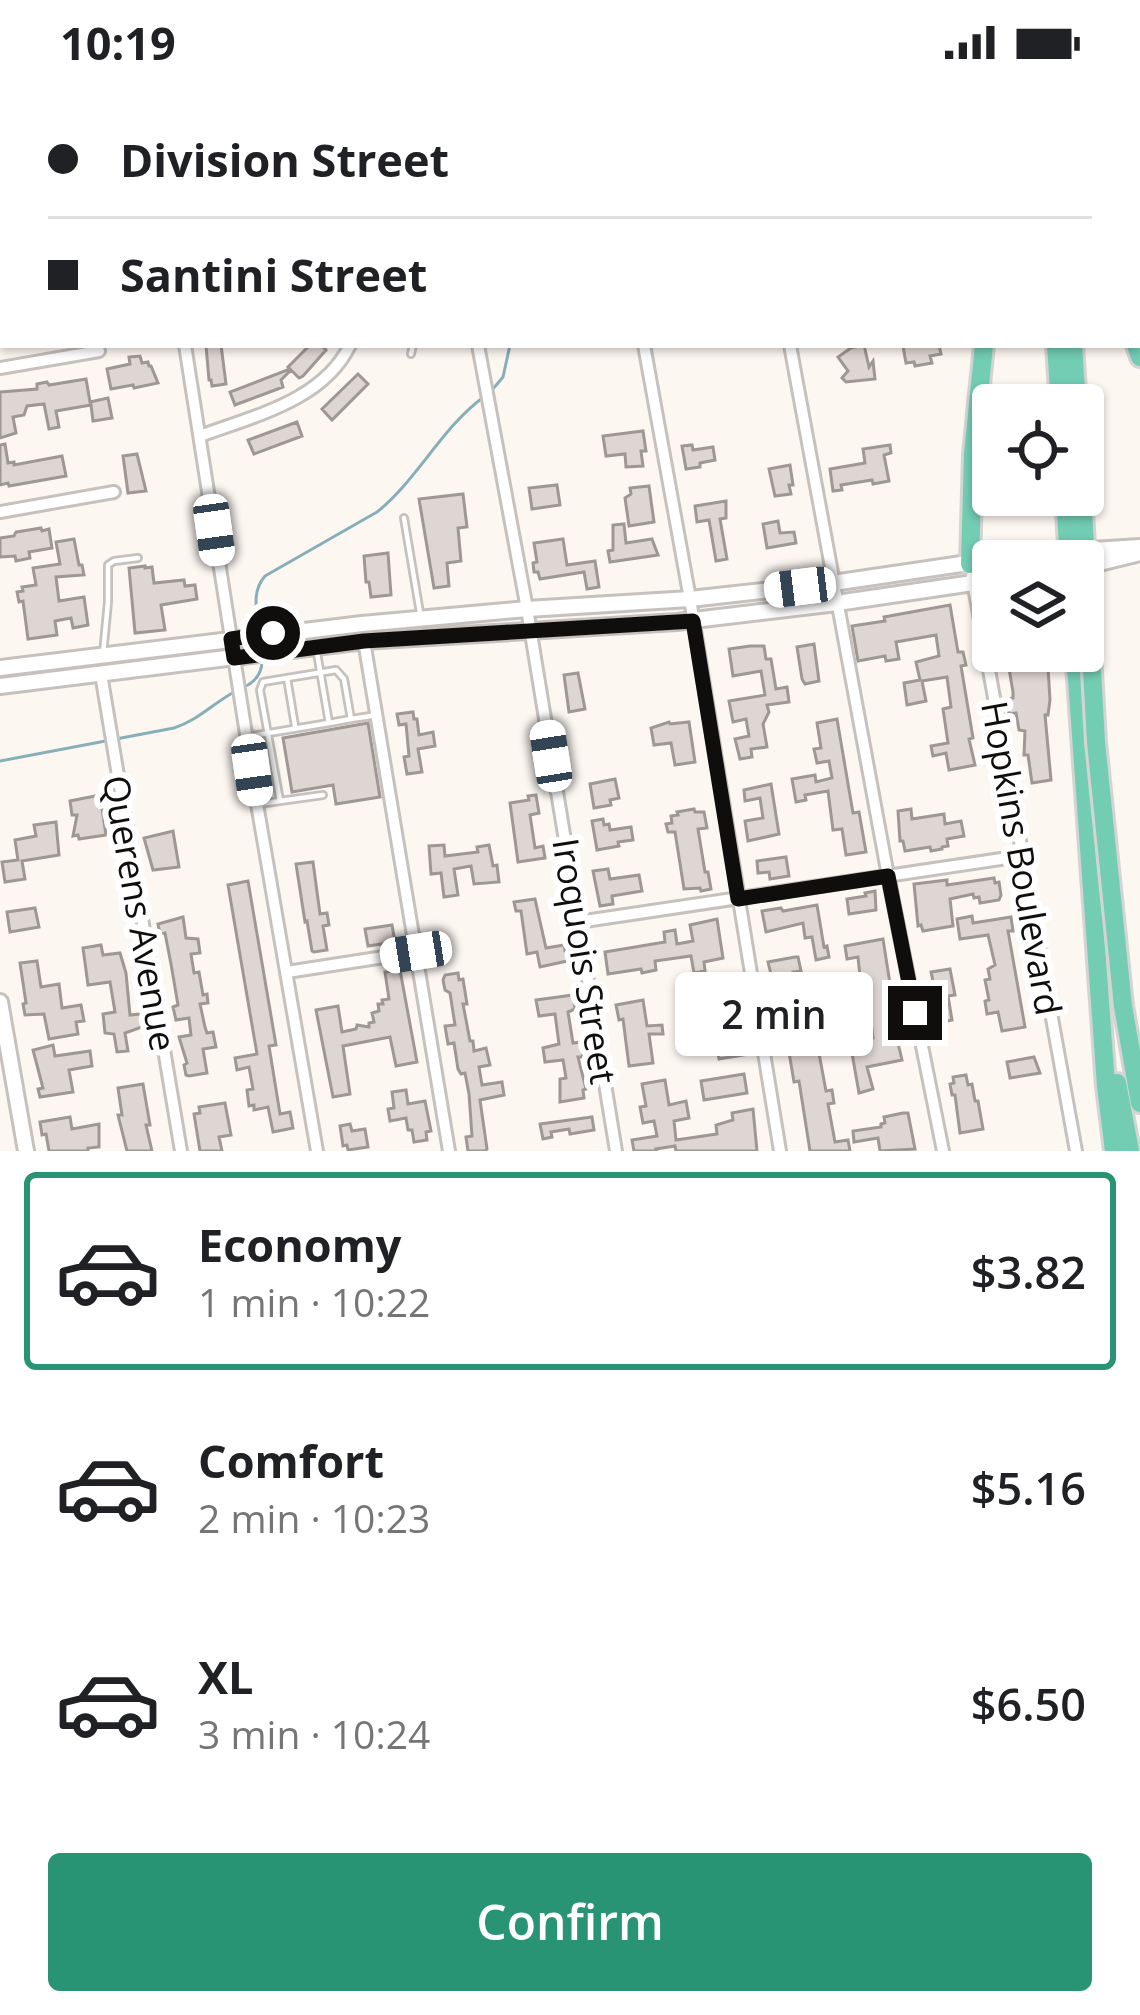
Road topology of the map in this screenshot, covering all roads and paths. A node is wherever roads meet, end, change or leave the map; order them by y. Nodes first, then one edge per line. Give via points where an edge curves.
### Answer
1 (185, 348) edge
2 (348, 348) edge
3 (412, 348) edge
4 (478, 348) edge
5 (645, 348) edge
6 (791, 348) edge
7 (984, 348) edge
8 (1056, 348) edge
9 (1073, 348) edge
10 (100, 351) dead end
11 (411, 354) dead end
12 (0, 368) edge
13 (1059, 384) edge
14 (1076, 384) edge
15 (200, 436) junction
16 (114, 492) dead end
17 (0, 512) edge
18 (1083, 516) edge
19 (404, 518) dead end
20 (973, 540) edge
21 (1140, 550) edge
22 (1104, 551) edge
23 (137, 558) dead end
24 (1104, 561) edge
25 (972, 573) joint
26 (833, 583) junction
27 (690, 599) junction
28 (837, 603) junction
29 (527, 609) junction
30 (422, 619) junction
31 (693, 621) junction
32 (530, 631) junction
33 (231, 639) junction
34 (364, 641) junction
35 (316, 648) junction
36 (103, 655) junction
37 (234, 658) junction
38 (0, 668) edge
39 (989, 672) edge
40 (1076, 672) edge
41 (320, 673) junction
42 (101, 674) junction
43 (287, 678) junction
44 (0, 686) edge
45 (377, 716) junction
46 (351, 719) junction
47 (329, 723) junction
48 (296, 728) junction
49 (268, 733) junction
50 (248, 736) junction
51 (323, 795) dead end
52 (280, 801) junction
53 (257, 804) junction
54 (1021, 856) junction
55 (888, 876) junction
56 (738, 899) junction
57 (578, 922) junction
58 (416, 952) junction
59 (1097, 960) junction
60 (286, 972) junction
61 (0, 1002) edge
62 (1123, 1006) junction
63 (1140, 1072) edge
64 (1140, 1102) edge
65 (26, 1151) edge
66 (181, 1151) edge
67 (317, 1151) edge
68 (449, 1151) edge
69 (616, 1151) edge
70 (780, 1151) edge
71 (943, 1151) edge
72 (1076, 1151) edge
73 (1114, 1151) edge
74 (1130, 1151) edge

1 - 15 street
2 - 15 street via 308,392
3 - 11 lane
4 - 29 street, Iroquois Street
5 - 27 street
6 - 26 street
7 - 20 highway
8 - 13 highway
9 - 14 highway
10 - 12 street
15 - 33 street
16 - 17 street
18 - 62 highway, bridge
19 - 30 lane
21 - 22 main road
21 - 24 main road
23 - 36 lane via 109,565
25 - 26 main road
25 - 28 main road
26 - 27 main road
26 - 28 street
27 - 29 main road
27 - 31 street
28 - 31 main road
28 - 55 street
29 - 30 main road
29 - 32 street, Iroquois Street
30 - 33 main road
31 - 32 main road
31 - 56 street
32 - 34 main road
32 - 57 street, Iroquois Street
33 - 36 main road
33 - 37 street
34 - 35 main road
34 - 45 street
35 - 37 main road
35 - 41 lane
36 - 38 main road
37 - 42 main road
37 - 50 street
39 - 54 street, Hopkins Boulevard
40 - 59 highway
41 - 43 lane
41 - 46 lane via 336,670 344,679
41 - 47 lane
42 - 44 main road
42 - 66 street, Querens Avenue
43 - 48 lane
43 - 49 lane via 263,682
45 - 46 lane
45 - 58 street
46 - 47 lane
47 - 48 lane
48 - 49 lane
49 - 50 lane
49 - 52 lane
50 - 53 street
51 - 52 lane
52 - 53 lane
53 - 60 street
54 - 55 street
54 - 72 street, Hopkins Boulevard
55 - 56 street
55 - 71 street
56 - 57 street
56 - 70 street
57 - 69 street, Iroquois Street
58 - 60 street
58 - 68 street
59 - 73 highway
59 - 74 highway
60 - 67 street
61 - 65 main road
62 - 63 highway
62 - 64 highway

